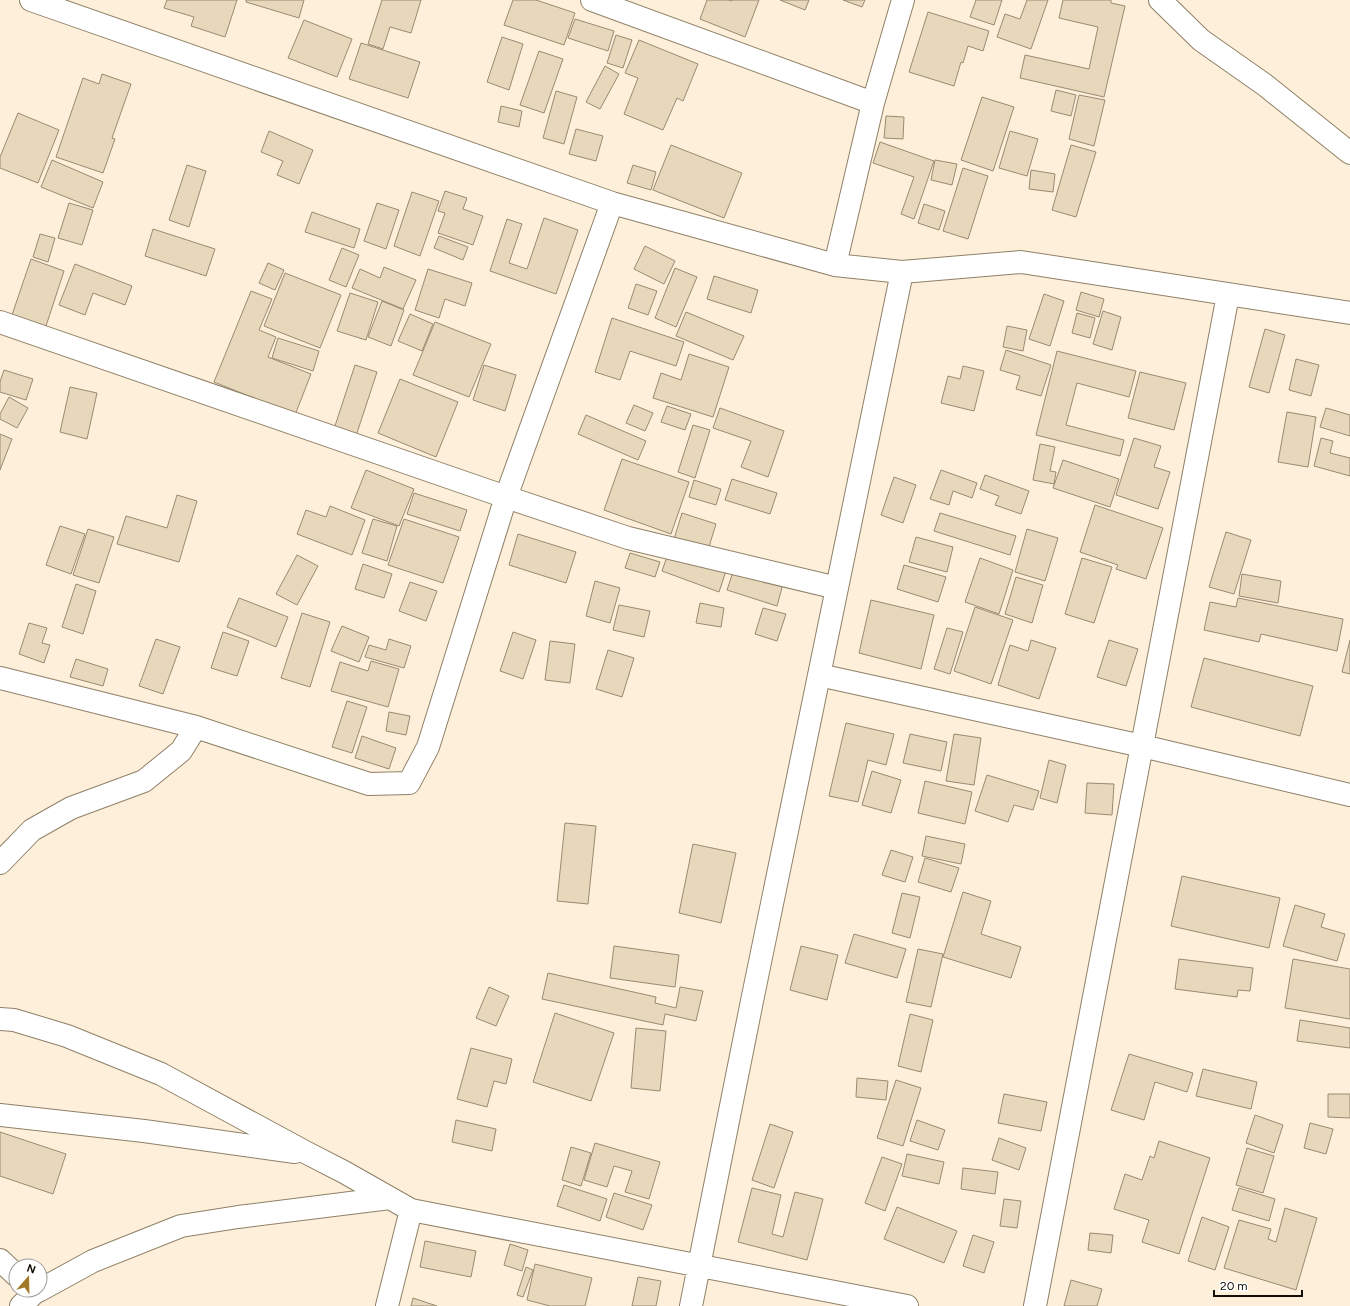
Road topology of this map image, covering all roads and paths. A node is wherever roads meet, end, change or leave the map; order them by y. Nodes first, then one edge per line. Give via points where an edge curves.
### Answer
1 (31, 0) edge
2 (592, 0) edge
3 (903, 0) edge
4 (1160, 0) edge
5 (873, 103) junction
6 (1350, 153) edge
7 (612, 203) junction
8 (835, 265) junction
9 (902, 272) junction
10 (1228, 295) junction
11 (1350, 313) edge
12 (0, 322) edge
13 (506, 497) junction
14 (837, 588) junction
15 (819, 675) junction
16 (0, 678) edge
17 (196, 727) junction
18 (1142, 746) junction
19 (1350, 795) edge
20 (0, 864) edge
21 (0, 1019) edge
22 (0, 1115) edge
23 (307, 1153) junction
24 (390, 1198) junction
25 (411, 1210) junction
26 (0, 1260) edge
27 (700, 1265) junction
28 (8, 1268) edge
29 (48, 1289) edge
30 (387, 1306) edge
31 (691, 1306) edge
32 (907, 1306) edge
33 (1035, 1306) edge

1 - 7 street
2 - 5 street
3 - 5 street
4 - 6 street via 1201,40 1265,85
5 - 8 street
7 - 8 street
7 - 13 street
8 - 9 street
9 - 10 street via 1021,262
9 - 14 street
10 - 11 street
10 - 18 street
12 - 13 street
13 - 14 street via 628,538
13 - 17 street via 428,747 409,783 369,784
14 - 15 street
15 - 18 street
15 - 27 street
16 - 17 street
17 - 20 street via 181,750 144,781 71,808 32,830
18 - 19 street
18 - 33 street
21 - 23 street via 14,1020 67,1036 161,1074
22 - 23 street
23 - 24 street
24 - 25 street
24 - 29 street via 181,1226 93,1261
25 - 27 street
25 - 30 street
26 - 28 street
27 - 31 street
27 - 32 street

